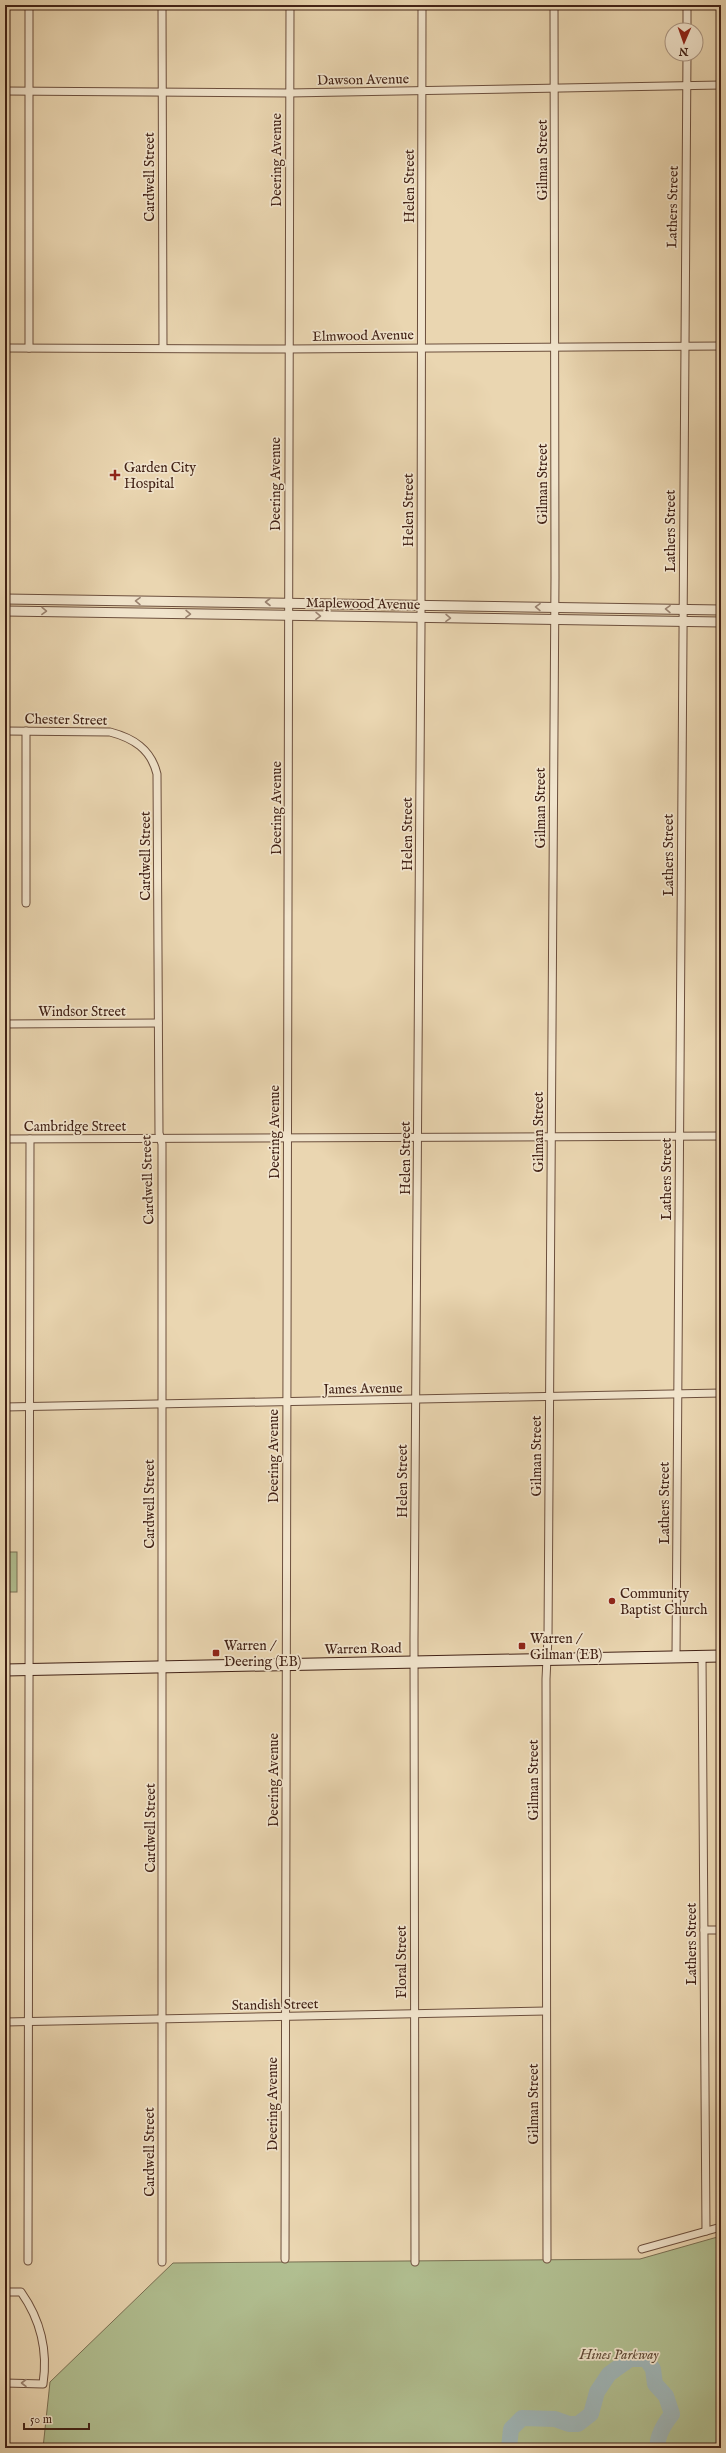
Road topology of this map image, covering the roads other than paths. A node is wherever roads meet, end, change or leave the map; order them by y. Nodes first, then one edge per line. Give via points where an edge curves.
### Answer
1 (30, 5) edge
2 (162, 5) edge
3 (290, 5) edge
4 (422, 5) edge
5 (554, 5) edge
6 (688, 5) edge
7 (687, 22) edge
8 (687, 62) edge
9 (721, 85) edge
10 (687, 86) junction
11 (554, 88) junction
12 (422, 90) junction
13 (5, 92) edge
14 (30, 92) junction
15 (161, 92) junction
16 (289, 93) junction
17 (684, 346) junction
18 (721, 346) edge
19 (556, 347) junction
20 (5, 348) edge
21 (29, 348) junction
22 (163, 348) junction
23 (421, 348) junction
24 (288, 349) junction
25 (5, 599) edge
26 (29, 600) junction
27 (163, 602) junction
28 (287, 602) junction
29 (421, 605) junction
30 (555, 607) junction
31 (682, 609) junction
32 (721, 610) edge
33 (5, 611) edge
34 (29, 611) junction
35 (163, 613) junction
36 (289, 616) junction
37 (421, 618) junction
38 (555, 620) junction
39 (682, 622) junction
40 (721, 622) edge
41 (5, 731) edge
42 (26, 731) junction
43 (145, 750) joint
44 (26, 903) dead end
45 (158, 1023) junction
46 (5, 1024) edge
47 (551, 1136) junction
48 (679, 1136) junction
49 (721, 1136) edge
50 (418, 1137) junction
51 (160, 1138) junction
52 (287, 1138) junction
53 (5, 1139) edge
54 (30, 1139) junction
55 (677, 1394) junction
56 (721, 1394) edge
57 (549, 1397) junction
58 (416, 1400) junction
59 (286, 1402) junction
60 (161, 1405) junction
61 (5, 1407) edge
62 (29, 1407) junction
63 (702, 1656) junction
64 (721, 1656) edge
65 (676, 1657) junction
66 (548, 1660) junction
67 (414, 1662) junction
68 (285, 1665) junction
69 (163, 1667) junction
70 (5, 1670) edge
71 (28, 1670) junction
72 (704, 1930) junction
73 (721, 1930) edge
74 (546, 2011) junction
75 (414, 2014) junction
76 (286, 2017) junction
77 (162, 2019) junction
78 (5, 2022) edge
79 (27, 2022) junction
80 (721, 2227) edge
81 (706, 2231) junction
82 (642, 2249) dead end
83 (546, 2259) dead end
84 (28, 2260) dead end
85 (285, 2260) dead end
86 (162, 2262) dead end
87 (415, 2262) dead end
88 (5, 2292) edge
89 (5, 2383) edge

1 - 14 street
2 - 15 street, Cardwell Street
3 - 16 street, Deering Avenue
4 - 12 street, Helen Street
5 - 11 street, Gilman Street
6 - 7 street
8 - 10 street, Lathers Street
9 - 10 street, Dawson Avenue
10 - 11 street, Dawson Avenue
10 - 17 street, Lathers Street
11 - 12 street, Dawson Avenue
11 - 19 street, Gilman Street
12 - 16 street, Dawson Avenue
12 - 23 street, Helen Street
13 - 14 street, Dawson Avenue
14 - 15 street, Dawson Avenue
14 - 21 street
15 - 16 street, Dawson Avenue
15 - 22 street, Cardwell Street
16 - 24 street, Deering Avenue
17 - 18 street, Elmwood Avenue
17 - 19 street, Elmwood Avenue
17 - 31 street, Lathers Street
19 - 23 street, Elmwood Avenue
19 - 30 street, Gilman Street
20 - 21 street, Elmwood Avenue
21 - 22 street, Elmwood Avenue
22 - 24 street, Elmwood Avenue
23 - 24 street, Elmwood Avenue
23 - 29 street, Helen Street
24 - 28 street, Deering Avenue
25 - 26 street, Maplewood Avenue
27 -> 26 street, Maplewood Avenue
26 - 34 street
28 -> 27 street, Maplewood Avenue
27 - 35 street
28 - 29 street, Maplewood Avenue
28 - 36 street, Deering Avenue
30 -> 29 street, Maplewood Avenue
29 - 37 street, Helen Street
31 -> 30 street, Maplewood Avenue
30 - 38 street, Gilman Street
31 - 32 street, Maplewood Avenue
31 - 39 street, Lathers Street
33 - 34 street, Maplewood Avenue
34 -> 35 street, Maplewood Avenue
35 -> 36 street, Maplewood Avenue
36 -> 37 street, Maplewood Avenue
36 - 52 street, Deering Avenue
37 -> 38 street, Maplewood Avenue
37 - 50 street, Helen Street
38 - 39 street, Maplewood Avenue
38 - 47 street, Gilman Street
39 - 40 street, Maplewood Avenue
39 - 48 street, Lathers Street
41 - 42 street, Chester Street
42 - 43 street, Chester Street via 110,732 132,739
42 - 44 street
43 - 45 street, Cardwell Street via 155,767 158,786
45 - 46 street, Windsor Street
45 - 51 street, Cardwell Street
47 - 48 street, Cambridge Street
47 - 50 street, Cambridge Street
47 - 57 street, Gilman Street
48 - 49 street, Cambridge Street
48 - 55 street, Lathers Street
50 - 52 street, Cambridge Street
50 - 58 street, Helen Street
51 - 52 street, Cambridge Street
51 - 54 street, Cambridge Street
51 - 60 street, Cardwell Street
52 - 59 street, Deering Avenue
53 - 54 street, Cambridge Street
54 - 62 street
55 - 56 street, James Avenue
55 - 57 street, James Avenue
55 - 65 street, Lathers Street
57 - 58 street, James Avenue
57 - 66 street, Gilman Street
58 - 59 street, James Avenue
58 - 67 street, Helen Street
59 - 60 street, James Avenue
59 - 68 street, Deering Avenue
60 - 62 street, James Avenue
60 - 69 street, Cardwell Street
61 - 62 street, James Avenue
62 - 71 street
63 - 64 main road, Warren Road
63 - 65 main road, Warren Road
63 - 72 street, Lathers Street
65 - 66 main road, Warren Road
66 - 67 main road, Warren Road
66 - 74 street, Gilman Street
67 - 68 main road, Warren Road
67 - 75 street, Floral Street
68 - 69 main road, Warren Road
68 - 76 street, Deering Avenue
69 - 71 main road, Warren Road
69 - 77 street, Cardwell Street
70 - 71 main road, Warren Road
71 - 79 street
72 - 73 street
72 - 81 street, Lathers Street
74 - 75 street, Standish Street
74 - 83 street, Gilman Street
75 - 76 street, Standish Street
75 - 87 street, Floral Street
76 - 77 street, Standish Street
76 - 85 street, Deering Avenue
77 - 79 street, Standish Street
77 - 86 street, Cardwell Street
78 - 79 street, Standish Street
79 - 84 street
80 - 81 street
81 - 82 street
88 -> 89 street via 21,2292 41,2333 46,2366 43,2384

